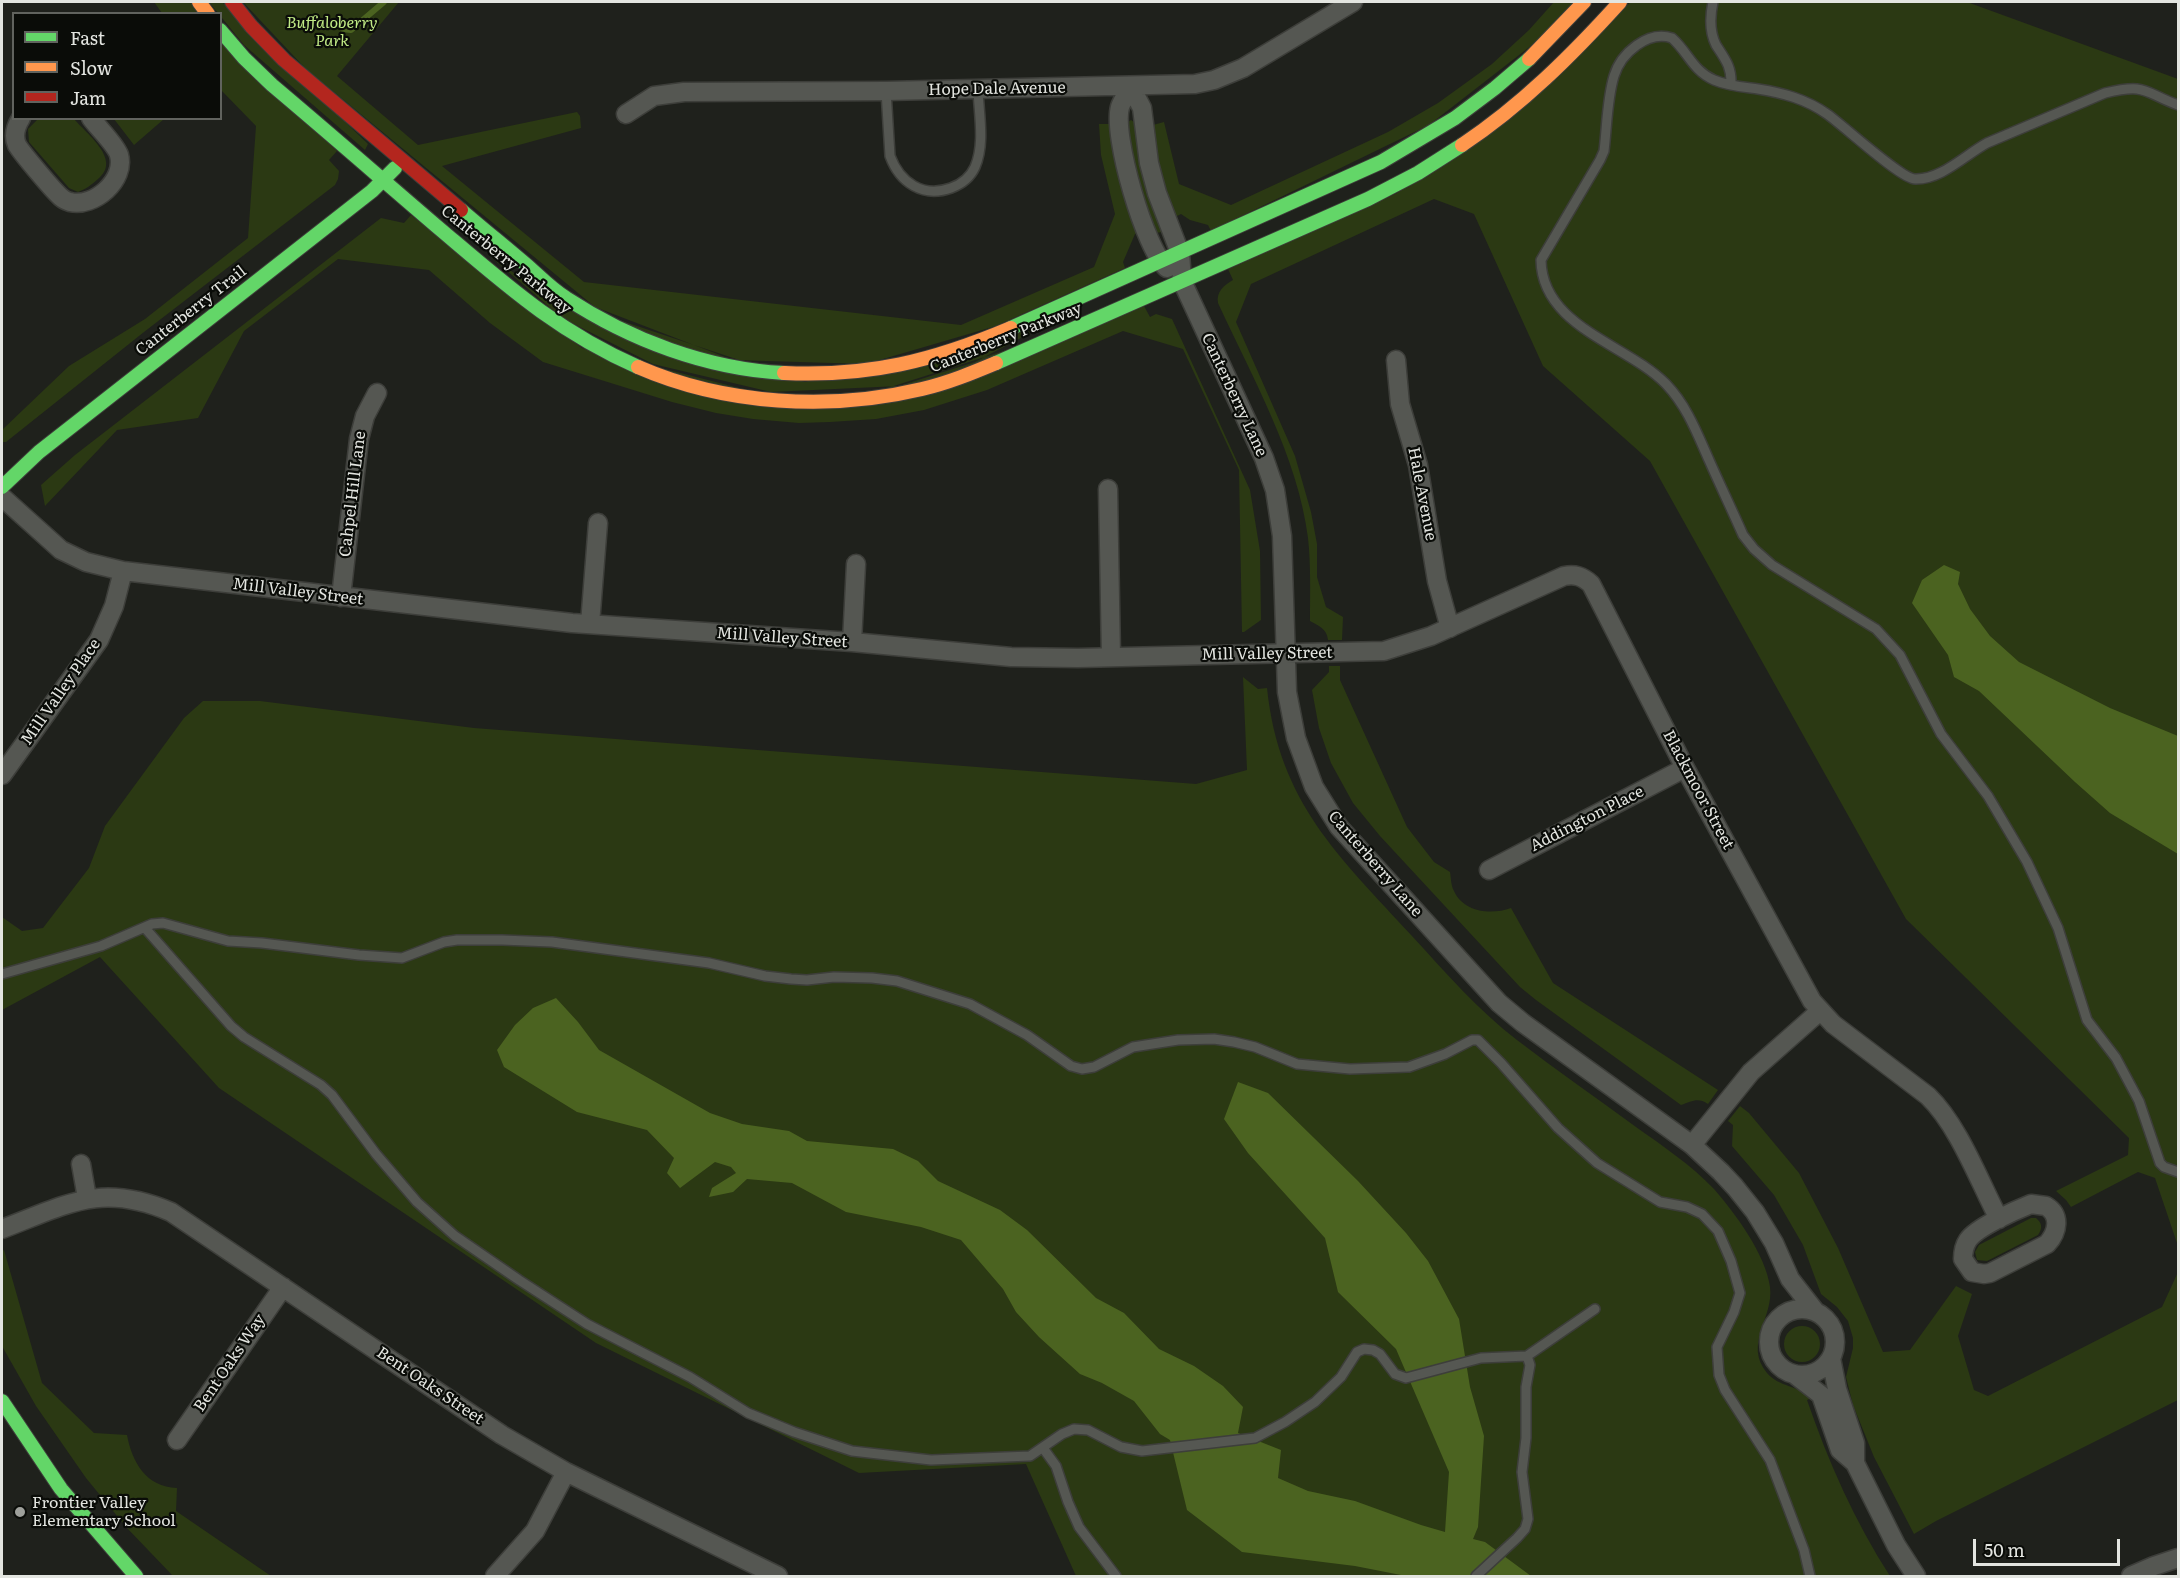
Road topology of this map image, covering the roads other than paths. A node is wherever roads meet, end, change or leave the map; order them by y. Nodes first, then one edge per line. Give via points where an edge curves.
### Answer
1 (232, 2) edge
2 (1353, 2) edge
3 (1584, 2) edge
4 (1620, 2) edge
5 (1713, 2) edge
6 (222, 32) edge
7 (1731, 85) junction
8 (1131, 87) junction
9 (978, 90) junction
10 (886, 91) junction
11 (2178, 105) edge
12 (626, 114) dead end
13 (92, 120) edge
14 (13, 128) edge
15 (402, 162) junction
16 (384, 181) junction
17 (1180, 253) junction
18 (1160, 262) junction
19 (1182, 281) junction
20 (1396, 360) dead end
21 (377, 393) dead end
22 (2, 487) edge
23 (1108, 489) dead end
24 (2, 496) edge
25 (597, 523) dead end
26 (856, 564) dead end
27 (123, 571) junction
28 (1574, 574) joint
29 (341, 597) junction
30 (590, 624) junction
31 (1450, 628) junction
32 (852, 642) junction
33 (1286, 654) junction
34 (1111, 657) junction
35 (1685, 768) junction
36 (2, 775) edge
37 (1489, 870) dead end
38 (146, 928) junction
39 (2, 974) edge
40 (1820, 1011) junction
41 (1692, 1145) junction
42 (81, 1164) dead end
43 (2178, 1172) edge
44 (87, 1198) junction
45 (1999, 1220) junction
46 (2, 1229) edge
47 (1790, 1279) junction
48 (283, 1287) junction
49 (1594, 1309) dead end
50 (1815, 1311) junction
51 (1776, 1322) junction
52 (1527, 1356) junction
53 (1831, 1358) junction
54 (1794, 1374) junction
55 (2, 1401) edge
56 (177, 1440) dead end
57 (1043, 1448) junction
58 (1856, 1464) junction
59 (566, 1472) junction
60 (2178, 1558) edge
61 (136, 1576) edge
62 (495, 1576) edge
63 (778, 1576) edge
64 (1116, 1576) edge
65 (1476, 1576) edge
66 (1810, 1576) edge
67 (1916, 1576) edge
68 (2131, 1576) edge

1 - 15 street, Canterberry Parkway via 284,60
2 - 8 street, Hope Dale Avenue via 1243,68 1214,81
3 - 17 street, Canterberry Parkway via 1514,72 1432,133 1369,168
4 - 19 street, Canterberry Parkway via 1541,85 1449,154 1380,192
5 - 7 lane via 1711,30 1730,68
6 - 16 street, Canterberry Parkway via 257,72
7 - 11 lane via 1800,98 1825,112 1912,179 1939,174 1987,143 2105,93 2138,88
7 - 43 lane via 1702,73 1677,43 1665,36 1647,39 1630,52 1614,76 1604,151 1544,254 1541,275 1552,298 1571,318 1657,376 1676,396 1695,426 1743,535 1754,549 1772,565 1876,629 1900,655 1941,734 1988,796 2022,853 2058,928 2087,1020 2116,1058 2139,1101 2160,1163
8 - 9 street, Hope Dale Avenue
8 - 17 street, Canterberry Lane via 1142,108 1156,192
8 - 18 street, Canterberry Lane via 1120,107 1123,154 1138,209
9 - 10 street, Hope Dale Avenue
9 - 10 lane via 980,144 974,171 958,185 931,192 910,184 893,163
10 - 12 street, Hope Dale Avenue via 684,92 654,96
13 - 14 street via 118,152 120,165 110,184 92,201 82,203 61,198 18,145
15 - 16 street, Canterberry Trail
15 - 18 street, Canterberry Parkway via 586,312 663,348 714,364 752,370 806,375 915,363 995,335
16 - 19 street, Canterberry Parkway via 537,310 579,338 666,377 759,399 846,400 921,389 1007,359
16 - 22 street, Canterberry Trail via 71,426
17 - 18 street, Canterberry Parkway
17 - 19 street, Canterberry Lane
18 - 19 street, Canterberry Lane
19 - 33 street, Canterberry Lane via 1275,490 1281,529
20 - 31 street, Hale Avenue via 1400,404 1418,465 1437,581
21 - 29 street, Cahpel Hill Lane via 359,439
23 - 34 street
24 - 27 street, Mill Valley Street via 61,550 86,562
25 - 30 street
26 - 32 street
27 - 29 street, Mill Valley Street
27 - 36 street, Mill Valley Place via 112,612 99,640
28 - 31 street, Mill Valley Street
28 - 35 street, Blackmoor Street via 1591,584
29 - 30 street, Mill Valley Street
30 - 32 street, Mill Valley Street
31 - 33 street, Mill Valley Street via 1384,651
32 - 34 street, Mill Valley Street via 1011,657
33 - 34 street, Mill Valley Street
33 - 41 street, Canterberry Lane via 1287,692 1298,745 1314,787 1339,827 1499,1003
35 - 37 street, Addington Place
35 - 40 street, Blackmoor Street
38 - 39 lane via 101,946
38 - 57 lane via 231,1026 332,1095 376,1154 433,1218 586,1324 690,1377 748,1413 852,1451 942,1460 1030,1456
38 - 66 lane via 163,923 239,943 402,958 457,940 552,942 709,963 782,978 897,981 970,1004 1082,1069 1133,1047 1178,1040 1234,1042 1297,1064 1350,1069 1409,1067 1478,1040 1558,1128 1596,1163 1660,1202 1702,1214 1718,1231 1740,1293 1717,1347 1719,1375 1770,1460
40 - 41 street via 1751,1072
40 - 45 street, Blackmoor Street via 1939,1108
41 - 47 street, Canterberry Lane via 1736,1187 1755,1212
42 - 44 street
44 - 46 street, Bent Oaks Street
44 - 48 street, Bent Oaks Street via 134,1199 171,1212
45 - 45 street via 1973,1234 1966,1243 1963,1259 1972,1272 1996,1270 2047,1244 2057,1227 2052,1211 2041,1204 2026,1206
47 - 50 street, Canterberry Lane
47 - 51 street, Canterberry Lane
48 - 56 street, Bent Oaks Way
48 - 59 street, Bent Oaks Street via 502,1435
49 - 52 lane
50 - 51 street via 1793,1310
50 - 53 street, Canterberry Lane via 1831,1326 1835,1341
51 - 54 street, Canterberry Lane via 1769,1342 1771,1353 1776,1362
52 - 57 lane via 1467,1360 1406,1378 1395,1374 1380,1354 1364,1349 1357,1352 1341,1377 1315,1402 1255,1438 1142,1451 1121,1447 1088,1430 1074,1429
52 - 65 lane via 1530,1365 1522,1472 1528,1519 1525,1529
53 - 54 street via 1815,1372
53 - 58 street, Canterberry Lane via 1855,1443
54 - 58 street, Canterberry Lane via 1821,1395 1840,1450
55 - 61 street via 61,1489
57 - 64 lane via 1056,1466 1079,1527
58 - 67 street, Canterberry Lane
59 - 62 street via 535,1531
59 - 63 street, Bent Oaks Street
60 - 68 street

